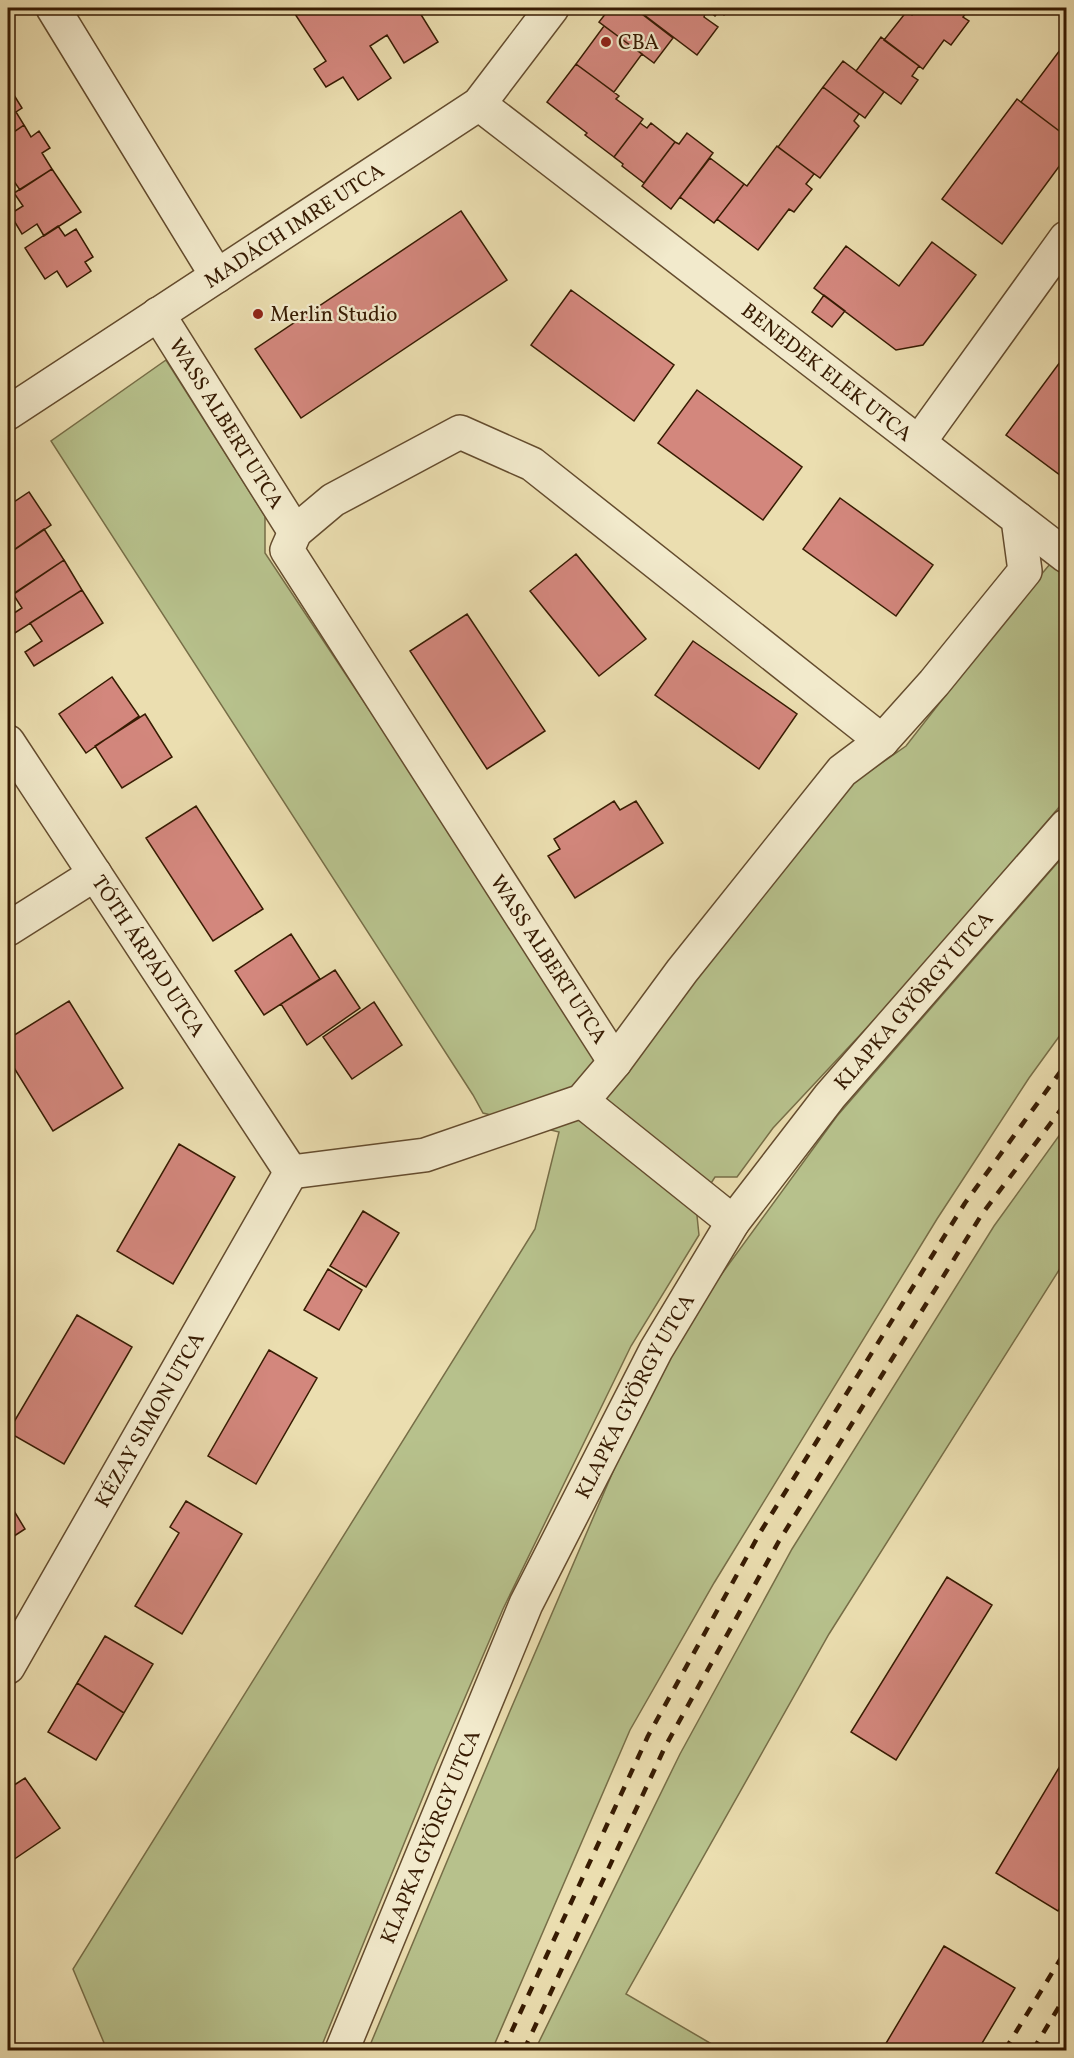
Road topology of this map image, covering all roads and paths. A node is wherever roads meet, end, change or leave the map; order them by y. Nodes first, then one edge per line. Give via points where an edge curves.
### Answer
1 (53, 8) edge
2 (552, 8) edge
3 (479, 104) junction
4 (1066, 238) edge
5 (217, 276) junction
6 (158, 314) junction
7 (8, 413) edge
8 (919, 442) junction
9 (1018, 519) junction
10 (295, 532) junction
11 (1066, 556) edge
12 (882, 741) junction
13 (8, 742) edge
14 (1066, 826) edge
15 (95, 874) junction
16 (8, 930) edge
17 (615, 1062) junction
18 (582, 1101) junction
19 (291, 1172) junction
20 (733, 1222) junction
21 (8, 1667) edge
22 (342, 2050) edge

1 - 5 street
2 - 3 street, MADÁCH IMRE UTCA
3 - 5 street, MADÁCH IMRE UTCA
3 - 8 street, BENEDEK ELEK UTCA
4 - 8 street
5 - 6 street, MADÁCH IMRE UTCA
6 - 7 street, MADÁCH IMRE UTCA
6 - 10 street, WASS ALBERT UTCA
8 - 9 street, BENEDEK ELEK UTCA
9 - 11 street, BENEDEK ELEK UTCA
9 - 12 street, WASS ALBERT UTCA via 1025,570
10 - 12 street, WASS ALBERT UTCA via 333,500 460,432 532,464
10 - 17 street, WASS ALBERT UTCA via 287,550
12 - 17 street, WASS ALBERT UTCA via 842,771 682,970
13 - 15 street, TÓTH ÁRPÁD UTCA
14 - 20 street, KLAPKA GYÖRGY UTCA via 830,1096
15 - 16 street
15 - 19 street, TÓTH ÁRPÁD UTCA
17 - 18 street
18 - 19 street via 425,1155
18 - 20 street
19 - 21 street, KÉZAY SIMON UTCA
20 - 22 street, KLAPKA GYÖRGY UTCA via 656,1350 526,1604

